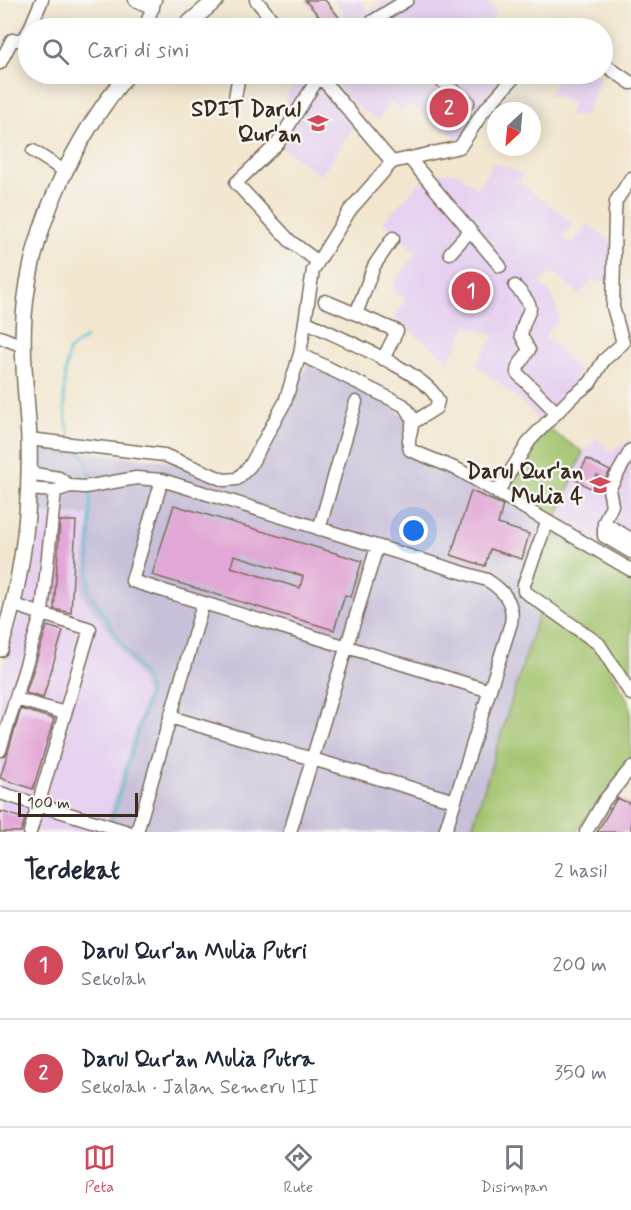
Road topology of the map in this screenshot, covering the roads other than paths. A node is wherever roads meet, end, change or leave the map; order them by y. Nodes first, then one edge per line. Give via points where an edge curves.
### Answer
1 (42, 0) edge
2 (135, 0) edge
3 (256, 0) edge
4 (406, 0) edge
5 (209, 2) edge
6 (154, 4) edge
7 (34, 18) edge
8 (193, 18) edge
9 (269, 18) edge
10 (378, 18) edge
11 (18, 40) edge
12 (0, 63) edge
13 (613, 70) edge
14 (631, 83) edge
15 (120, 84) edge
16 (237, 84) edge
17 (314, 84) edge
18 (331, 84) edge
19 (446, 84) edge
20 (508, 84) edge
21 (235, 98) dead end
22 (468, 102) dead end
23 (33, 151) dead end
24 (409, 158) junction
25 (392, 162) junction
26 (66, 172) junction
27 (631, 178) edge
28 (469, 232) junction
29 (393, 238) dead end
30 (450, 253) dead end
31 (317, 261) junction
32 (500, 266) dead end
33 (515, 286) dead end
34 (325, 301) dead end
35 (356, 314) junction
36 (304, 321) junction
37 (0, 336) edge
38 (23, 346) junction
39 (300, 354) junction
40 (383, 359) junction
41 (356, 402) dead end
42 (556, 412) junction
43 (414, 422) junction
44 (29, 439) junction
45 (631, 450) edge
46 (28, 473) junction
47 (162, 480) junction
48 (70, 486) junction
49 (28, 489) junction
50 (55, 491) junction
51 (497, 493) junction
52 (547, 522) junction
53 (319, 529) junction
54 (376, 547) junction
55 (630, 547) edge
56 (631, 570) edge
57 (203, 604) junction
58 (14, 605) junction
59 (42, 612) junction
60 (346, 648) junction
61 (0, 649) edge
62 (488, 690) junction
63 (631, 694) edge
64 (16, 699) junction
65 (65, 713) junction
66 (170, 717) junction
67 (0, 750) edge
68 (313, 759) junction
69 (631, 768) edge
70 (0, 793) edge
71 (455, 801) junction
72 (38, 804) junction
73 (30, 832) edge
74 (128, 832) edge
75 (137, 832) edge
76 (290, 832) edge
77 (445, 832) edge
78 (586, 832) edge

1 - 7 street
2 - 6 street
3 - 9 street
4 - 10 street
5 - 8 main road
11 - 12 street via 12,40
13 - 14 street
15 - 26 main road via 102,106
16 - 21 street
17 - 31 street via 278,143 236,183 290,241
18 - 25 street
19 - 22 street
20 - 24 street via 459,147
23 - 26 street
24 - 25 street
24 - 28 street
25 - 31 street via 350,210
26 - 38 main road via 36,252 26,299
27 - 42 street via 616,201 615,212 613,307 623,343 604,360 590,383
28 - 30 street
28 - 32 street
29 - 35 street via 374,266
31 - 36 street
33 - 42 street via 531,308 521,335 529,350 517,373
34 - 35 street
35 - 40 street via 397,331
36 - 39 street
36 - 40 street
37 - 38 street
38 - 44 main road
39 - 43 street via 397,401
39 - 44 street via 280,413 250,466 237,479 224,480 164,455
40 - 43 street via 423,381 436,394 436,408
41 - 53 street
42 - 51 street via 524,447
43 - 51 street via 410,450 443,462
44 - 46 main road
45 - 55 street via 609,489 612,505 604,523
46 - 48 street via 59,478
46 - 49 main road
47 - 48 street via 136,478 92,487
47 - 53 street
47 - 57 street via 132,581
48 - 50 street
49 - 50 street
49 - 58 main road
50 - 59 street
51 - 52 street
52 - 56 street
52 - 63 street via 524,591 599,644
53 - 54 street
54 - 60 street
54 - 62 street via 487,580 505,593 512,614
57 - 60 street
57 - 66 street
58 - 59 street
58 - 61 main road
59 - 64 street
59 - 65 street via 90,629
60 - 62 street
60 - 68 street
62 - 71 street
64 - 65 street
64 - 67 street
65 - 72 street
66 - 68 street
66 - 75 street
68 - 71 street
68 - 76 street
69 - 78 street via 603,801
70 - 72 street
71 - 77 street
72 - 73 street
72 - 74 street

